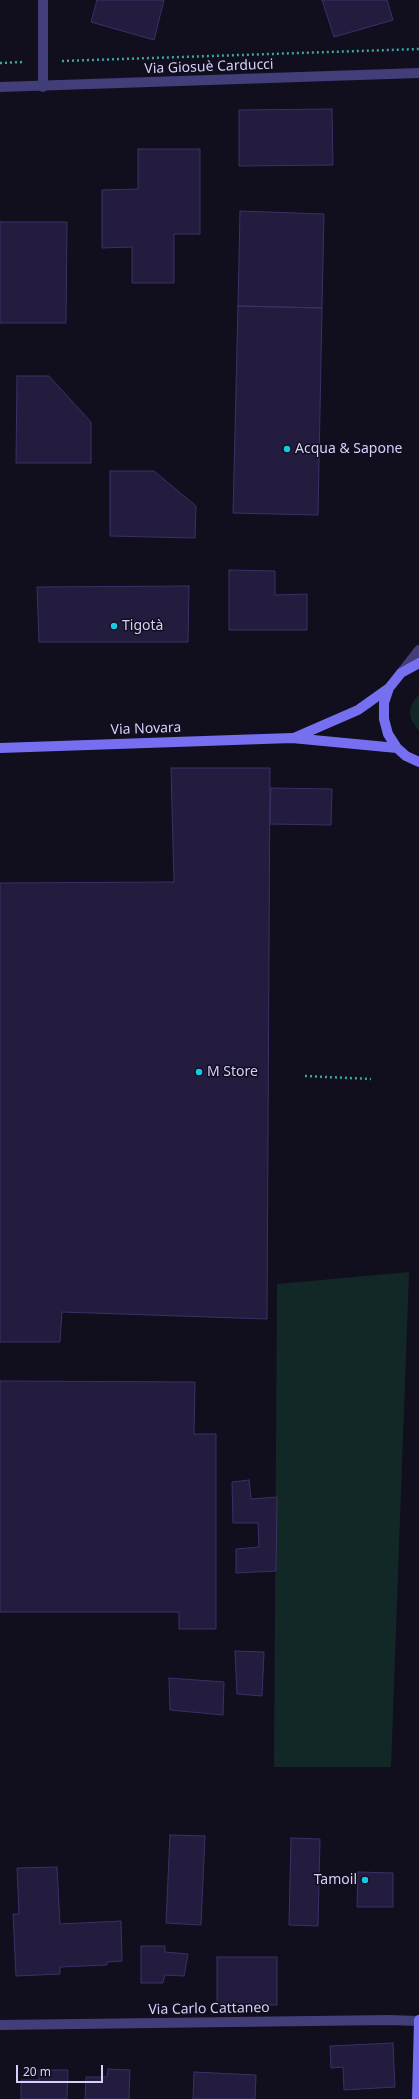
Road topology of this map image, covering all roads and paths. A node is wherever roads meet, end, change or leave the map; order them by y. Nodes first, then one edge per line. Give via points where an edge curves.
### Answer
1 (43, 0) edge
2 (419, 49) edge
3 (43, 62) junction
4 (0, 63) edge
5 (419, 73) edge
6 (0, 87) edge
7 (43, 87) junction
8 (419, 650) edge
9 (419, 663) edge
10 (401, 673) junction
11 (390, 688) junction
12 (292, 738) junction
13 (0, 748) edge
14 (397, 748) junction
15 (419, 763) edge
16 (305, 1076) dead end
17 (371, 1079) dead end
18 (419, 2021) edge
19 (0, 2025) edge
20 (417, 2099) edge

1 - 3 street
2 - 3 path
3 - 4 path
3 - 7 street
5 - 7 street, Via Giosuè Carducci
6 - 7 street, Via Giosuè Carducci
8 - 10 street
9 - 10 street
10 - 11 street
11 - 12 street, Via Novara via 358,710
11 - 14 street via 384,703 384,719 388,734
12 - 13 street, Via Novara
12 - 14 street, Via Novara
14 - 15 street
16 - 17 path
18 - 19 street, Via Carlo Cattaneo
18 - 20 street

